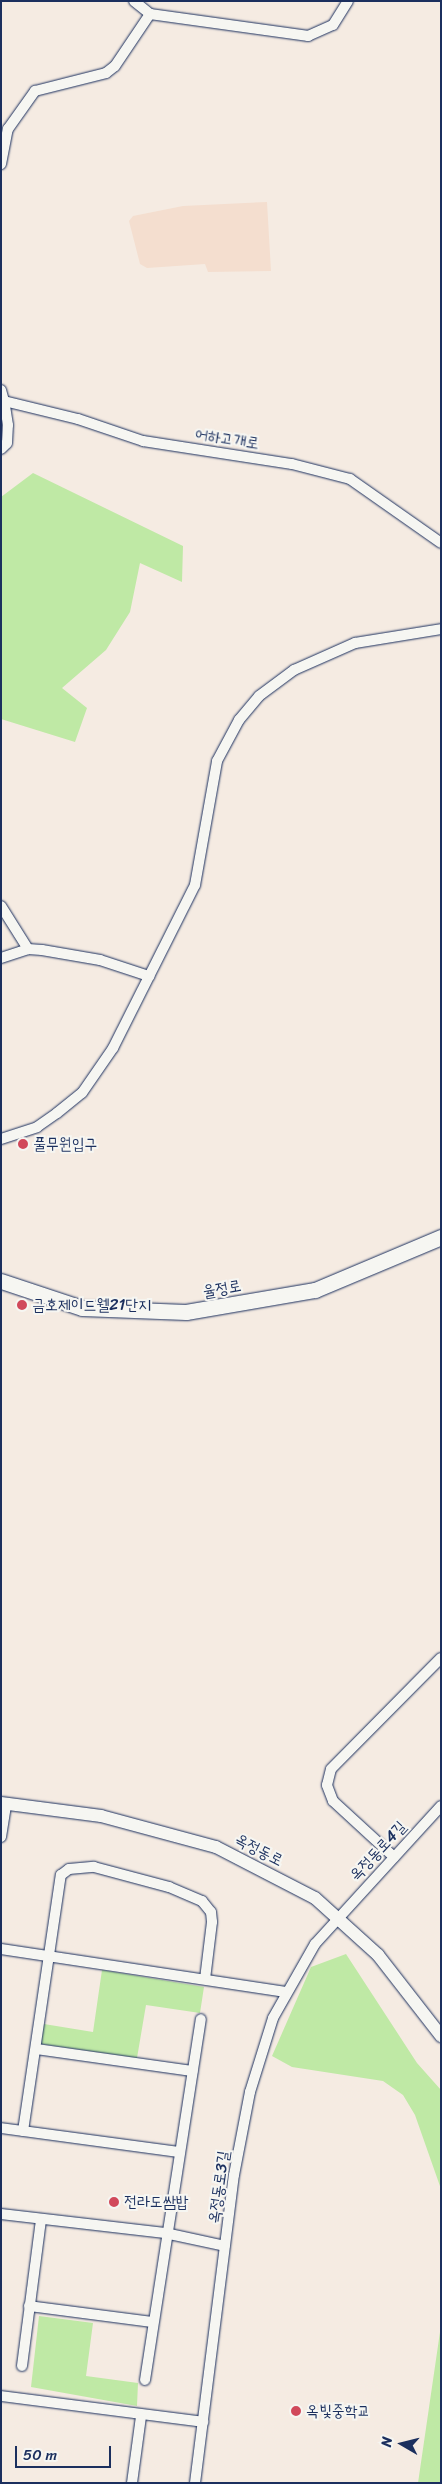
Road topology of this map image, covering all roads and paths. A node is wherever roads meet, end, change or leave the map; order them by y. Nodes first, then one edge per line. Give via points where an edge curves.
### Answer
1 (134, 1) edge
2 (348, 1) edge
3 (150, 14) junction
4 (1, 164) edge
5 (1, 390) edge
6 (4, 401) junction
7 (1, 449) edge
8 (441, 543) edge
9 (441, 629) edge
10 (1, 906) edge
11 (28, 949) junction
12 (1, 958) edge
13 (149, 976) junction
14 (1, 1139) edge
15 (441, 1237) edge
16 (1, 1281) edge
17 (441, 1658) edge
18 (4, 1804) edge
19 (441, 1806) edge
20 (1, 1837) edge
21 (394, 1856) junction
22 (338, 1917) junction
23 (1, 1949) edge
24 (50, 1956) junction
25 (205, 1980) junction
26 (286, 1992) junction
27 (201, 2019) dead end
28 (441, 2036) edge
29 (36, 2048) junction
30 (192, 2071) junction
31 (1, 2128) edge
32 (23, 2131) junction
33 (179, 2152) junction
34 (1, 2214) edge
35 (40, 2218) junction
36 (165, 2233) junction
37 (225, 2246) junction
38 (29, 2306) junction
39 (153, 2322) junction
40 (22, 2366) dead end
41 (145, 2380) dead end
42 (1, 2396) edge
43 (141, 2416) junction
44 (203, 2422) junction
45 (132, 2483) edge
46 (195, 2483) edge

1 - 3 street
2 - 3 street via 333,25 308,36
3 - 4 street via 106,73 35,91 8,129
5 - 6 street
6 - 7 street via 7,443
6 - 8 street, 어하고개로 via 78,419 143,442 292,464 350,479
9 - 13 street via 365,640 316,658 259,696 239,720 213,775 195,885
10 - 11 street
11 - 12 street
11 - 13 street via 100,960
13 - 14 street via 112,1048 82,1093 37,1126
15 - 16 main road, 율정로 via 315,1290 186,1312 82,1308
17 - 21 street via 331,1769 327,1785 333,1801
18 - 20 street
18 - 22 street, 옥정동로 via 101,1816 216,1846 315,1898
19 - 21 street, 옥정동로4길
21 - 22 street, 옥정동로4길
22 - 26 street, 옥정동로3길 via 315,1944
22 - 28 street, 옥정동로 via 378,1955
23 - 24 street
24 - 25 street
24 - 25 street via 61,1875 69,1869 94,1867 169,1886 202,1901 211,1912 212,1922
24 - 29 street
25 - 26 street
26 - 37 street, 옥정동로3길 via 273,2018 250,2092
27 - 30 street
29 - 30 street
29 - 32 street
30 - 33 street
31 - 32 street
32 - 33 street
33 - 36 street
34 - 35 street
35 - 36 street
35 - 38 street
36 - 37 street
36 - 39 street
37 - 44 street, 옥정동로3길
38 - 39 street
38 - 40 street
39 - 41 street
42 - 43 street
43 - 44 street
43 - 45 street
44 - 46 street, 옥정동로3길

